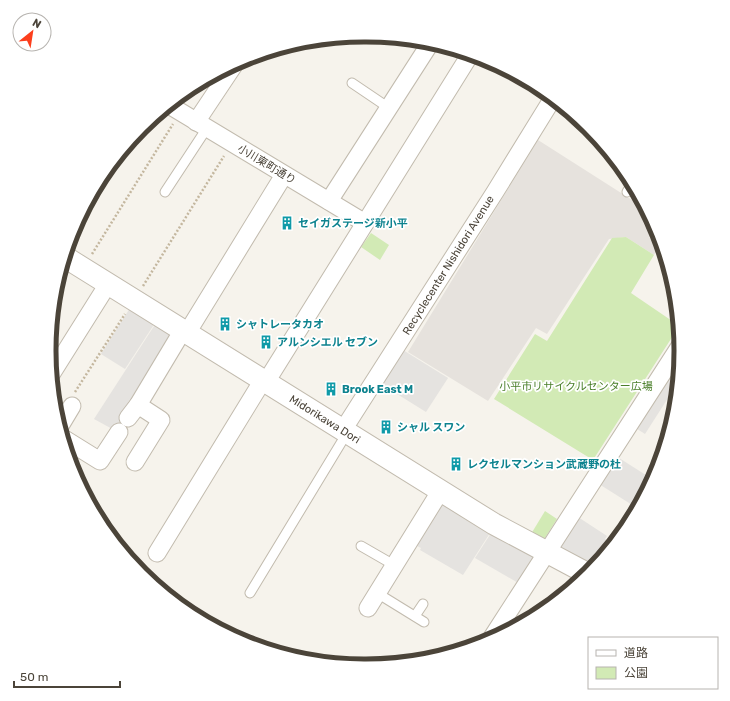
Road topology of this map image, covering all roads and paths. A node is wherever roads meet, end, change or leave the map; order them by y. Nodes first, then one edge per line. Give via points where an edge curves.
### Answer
1 (427, 48) edge
2 (467, 59) edge
3 (229, 74) edge
4 (352, 83) dead end
5 (550, 104) edge
6 (175, 108) edge
7 (389, 108) junction
8 (202, 125) junction
9 (232, 143) junction
10 (284, 175) junction
11 (165, 192) dead end
12 (329, 201) junction
13 (365, 223) junction
14 (90, 257) dead end
15 (70, 260) edge
16 (108, 284) junction
17 (134, 300) junction
18 (185, 331) junction
19 (674, 356) edge
20 (57, 365) edge
21 (264, 381) junction
22 (73, 399) joint
23 (64, 418) edge
24 (128, 418) junction
25 (345, 432) junction
26 (73, 449) edge
27 (135, 462) dead end
28 (441, 490) junction
29 (361, 546) dead end
30 (157, 553) dead end
31 (547, 553) junction
32 (394, 566) junction
33 (581, 571) edge
34 (250, 593) dead end
35 (377, 593) junction
36 (422, 604) dead end
37 (368, 608) dead end
38 (415, 616) junction
39 (424, 622) dead end
40 (498, 629) edge

1 - 7 street
2 - 13 street
3 - 8 street
4 - 7 lane
5 - 25 street, Recyclecenter Nishidori Avenue
6 - 8 street, 小川東町通り
6 - 14 path
7 - 12 street
8 - 9 street, 小川東町通り
8 - 11 lane
9 - 10 street, 小川東町通り
9 - 17 path
10 - 12 street, 小川東町通り
10 - 18 street
12 - 13 street, 小川東町通り
13 - 21 street
15 - 16 street, Midorikawa Dori
16 - 17 street, Midorikawa Dori
16 - 20 street
17 - 18 street, Midorikawa Dori
17 - 22 path
18 - 21 street, Midorikawa Dori
18 - 24 street
19 - 31 street
21 - 25 street, Midorikawa Dori
21 - 30 street
22 - 23 street
24 - 26 street via 100,461
24 - 27 street via 162,420
25 - 28 street, Midorikawa Dori
25 - 34 lane
28 - 31 street, Midorikawa Dori via 494,524
28 - 32 street
29 - 32 lane
31 - 33 street, Midorikawa Dori
31 - 40 street
32 - 35 street
35 - 37 street
35 - 38 lane
36 - 38 lane
38 - 39 lane

